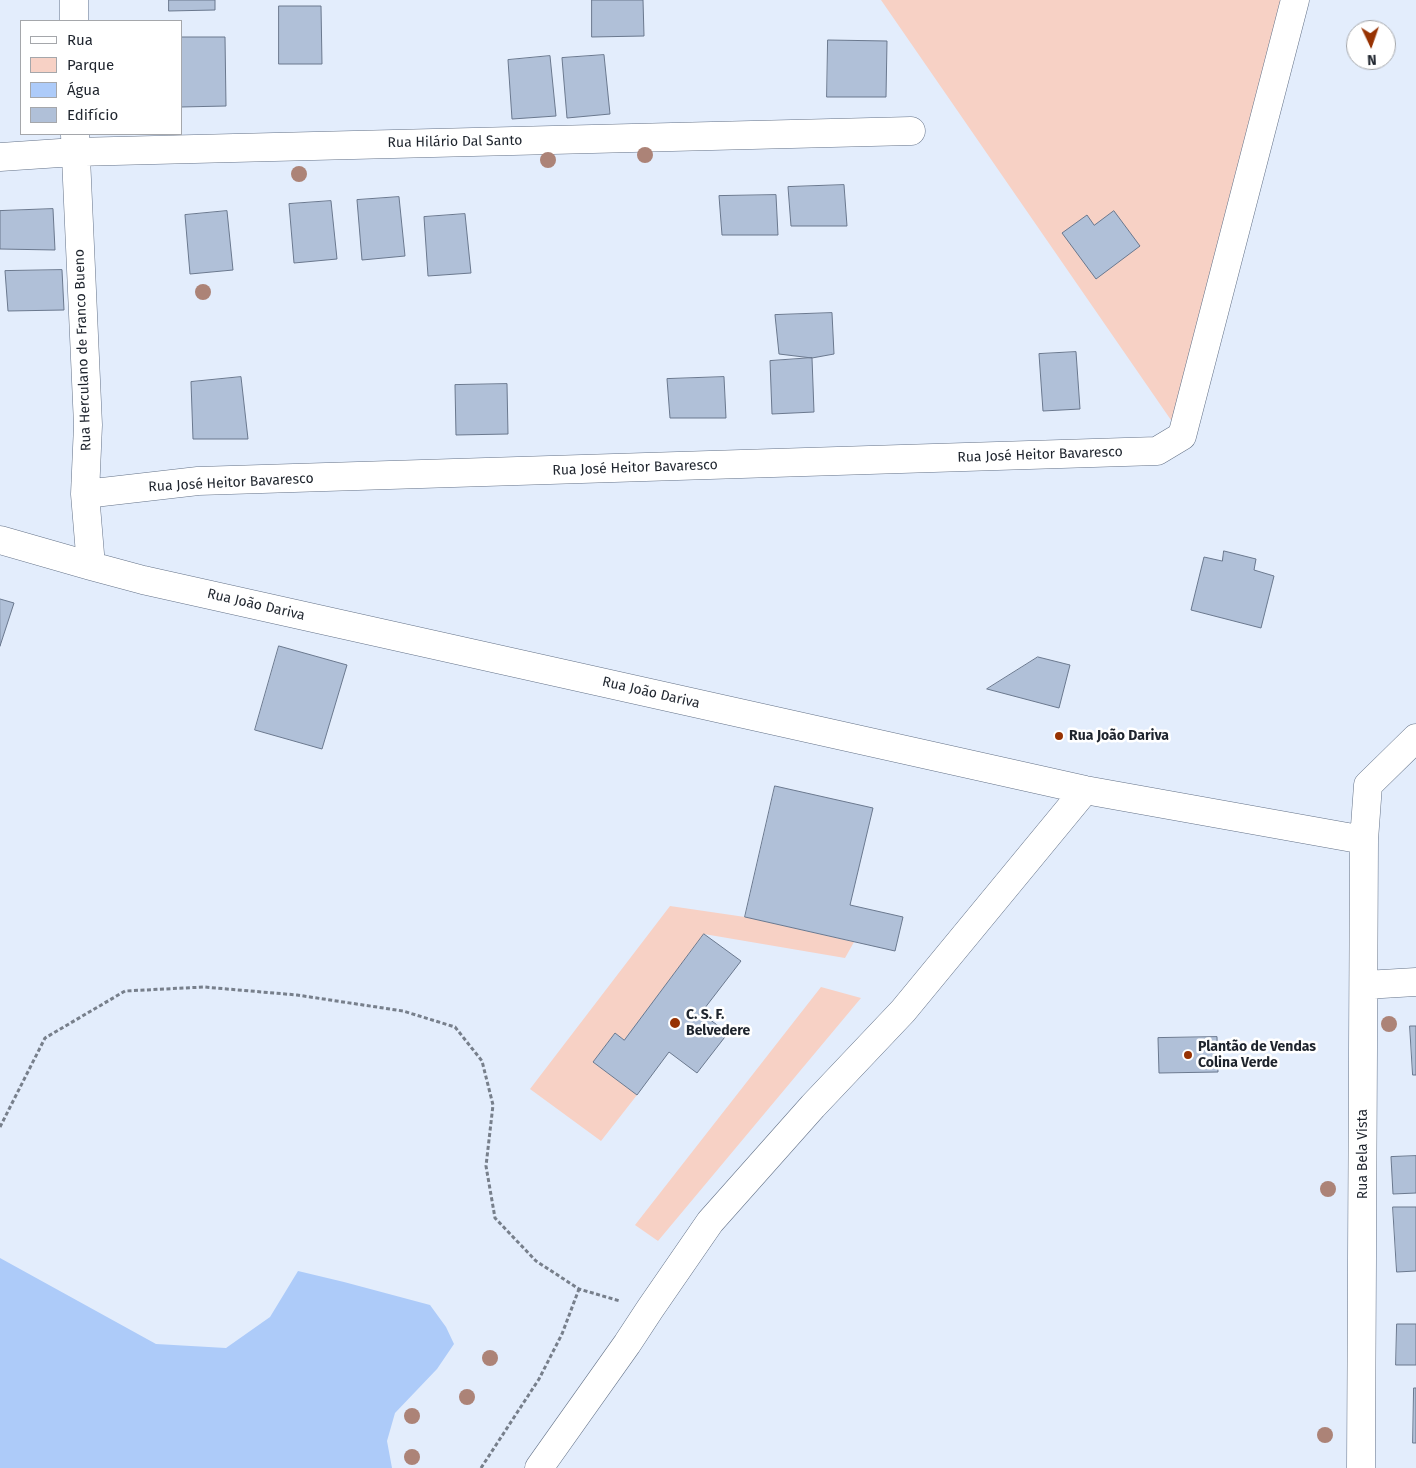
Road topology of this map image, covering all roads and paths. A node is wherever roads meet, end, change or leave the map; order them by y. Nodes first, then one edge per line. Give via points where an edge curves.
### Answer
1 (74, 0) edge
2 (1295, 0) edge
3 (74, 20) edge
4 (910, 131) dead end
5 (75, 143) edge
6 (0, 157) edge
7 (85, 494) junction
8 (0, 540) edge
9 (91, 566) junction
10 (1416, 738) edge
11 (1085, 790) junction
12 (1364, 840) junction
13 (1416, 982) edge
14 (1364, 985) junction
15 (0, 1127) edge
16 (579, 1289) junction
17 (650, 1309) junction
18 (481, 1468) edge
19 (539, 1468) edge
20 (1361, 1468) edge

1 - 3 street
2 - 7 street, Rua José Heitor Bavaresco via 1182,436 1157,451 198,481
4 - 5 street, Rua Hilário Dal Santo
5 - 6 street, Rua Hilário Dal Santo
5 - 7 street, Rua Herculano de Franco Bueno via 88,426
7 - 9 street, Rua Herculano de Franco Bueno
8 - 9 street, Rua João Dariva
9 - 11 street, Rua João Dariva
10 - 12 street, Rua Bela Vista via 1368,785
11 - 12 street, Rua João Dariva
11 - 17 street via 903,1011 710,1222
12 - 14 street, Rua Bela Vista
13 - 14 street
14 - 20 street, Rua Bela Vista
15 - 16 path via 44,1038 125,991 204,987 297,995 403,1011 455,1027 482,1061 493,1105 486,1166 495,1218 536,1261
16 - 17 path
16 - 18 path via 562,1334 539,1379
17 - 19 street

